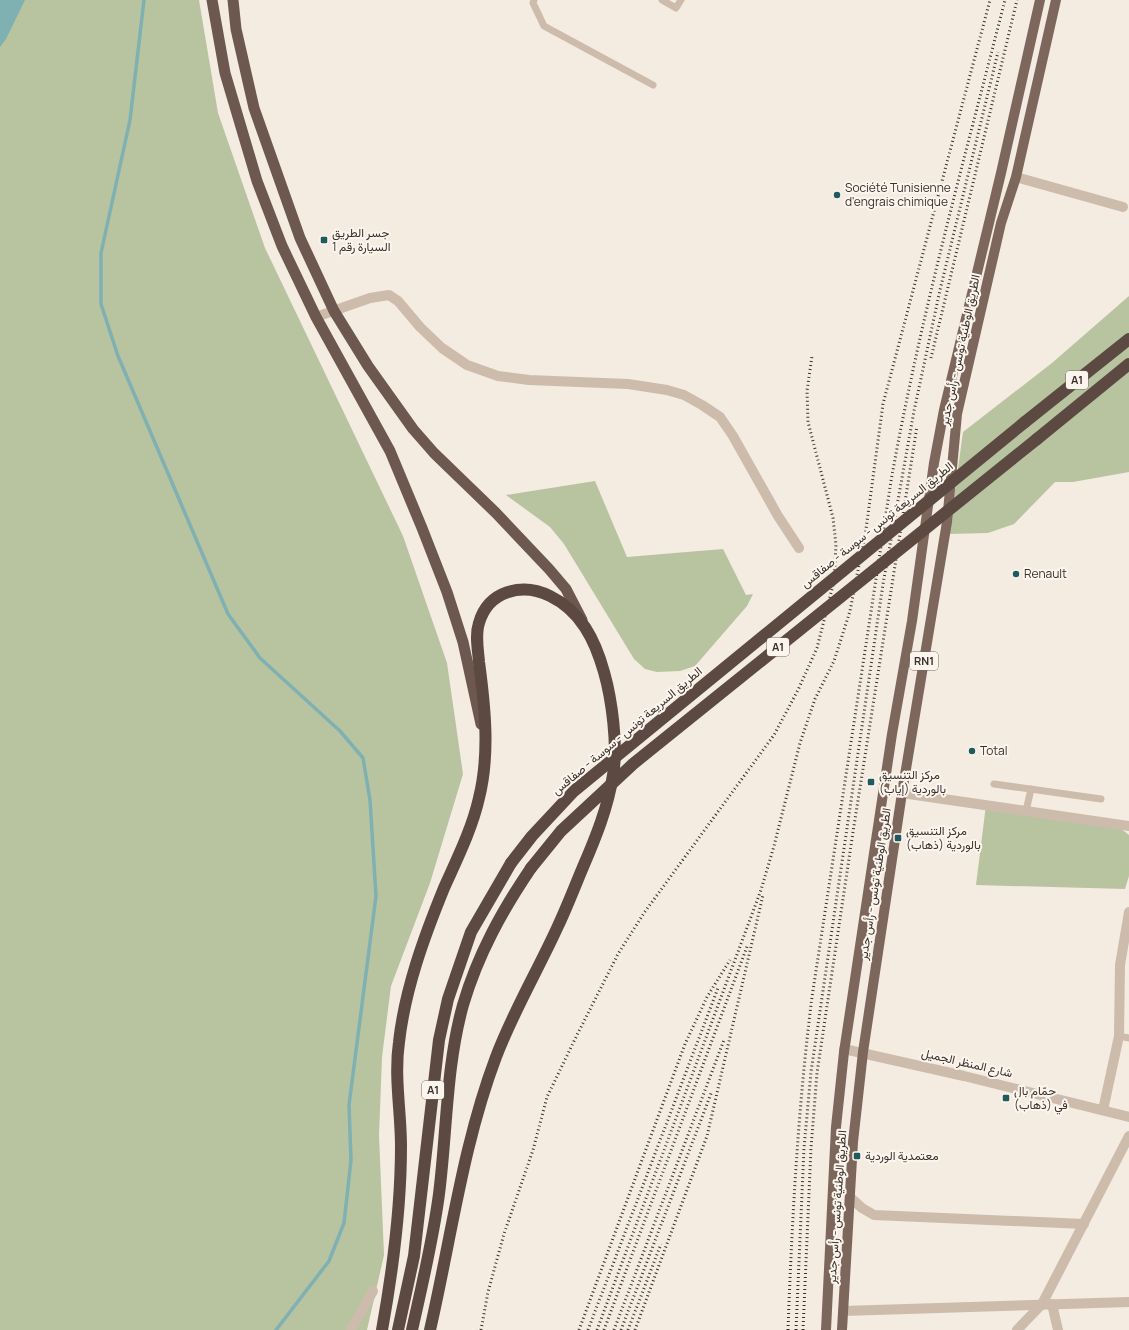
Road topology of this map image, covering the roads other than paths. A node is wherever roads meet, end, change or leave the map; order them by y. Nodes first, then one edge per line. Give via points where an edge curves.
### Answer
1 (212, 0) edge
2 (233, 0) edge
3 (534, 0) edge
4 (662, 0) edge
5 (681, 0) edge
6 (1040, 0) edge
7 (1056, 0) edge
8 (653, 85) dead end
9 (1016, 177) junction
10 (1124, 207) dead end
11 (334, 311) junction
12 (316, 317) junction
13 (1129, 339) edge
14 (1129, 364) edge
15 (799, 548) dead end
16 (582, 620) junction
17 (486, 741) junction
18 (994, 784) dead end
19 (1031, 789) junction
20 (902, 793) junction
21 (1101, 799) dead end
22 (1026, 811) junction
23 (1129, 826) edge
24 (1129, 912) edge
25 (1124, 1037) edge
26 (844, 1049) junction
27 (863, 1052) junction
28 (1103, 1110) junction
29 (1129, 1117) edge
30 (1129, 1136) edge
31 (851, 1198) junction
32 (1084, 1224) junction
33 (373, 1291) dead end
34 (1129, 1302) edge
35 (1047, 1304) junction
36 (843, 1311) junction
37 (352, 1330) edge
38 (382, 1330) edge
39 (398, 1330) edge
40 (412, 1330) edge
41 (430, 1330) edge
42 (826, 1330) edge
43 (842, 1330) edge
44 (1017, 1330) edge
45 (1058, 1330) edge

1 - 12 highway via 225,73 257,181 282,246
2 - 11 highway via 236,29 254,108 300,238
3 - 8 lane via 533,3 544,26
4 - 5 lane via 676,8
6 - 26 main road, الطريق الوطنية تونس - رأس جدير / RN1 via 944,410 934,463 912,621 892,734
7 - 9 main road, الطريق الوطنية تونس - رأس جدير / RN1
9 - 10 street
9 - 20 main road, الطريق الوطنية تونس - رأس جدير / RN1 via 1001,223 957,414 947,522
11 - 12 street
11 - 15 street via 370,298 389,295 398,301 442,348 467,365 498,376 529,380 628,384 684,395 720,417
11 - 16 highway via 368,366 413,429 549,569 566,589
12 - 17 highway via 390,451 422,528 463,642
13 - 39 highway, الطريق السريعة تونس - سوسة - صفاقس / A1, bridge via 574,791 511,863 471,932 448,999 439,1040 414,1256
14 - 40 highway, A1, bridge via 633,764 561,831 532,868 504,909 487,942 464,1004 455,1042 439,1193
16 - 17 highway via 548,594 523,589 509,590 484,608 477,626 477,642 484,693
16 - 41 highway via 597,648 608,684 613,725 614,773 600,827 559,925 495,1058 471,1138
17 - 38 highway via 479,798 467,835 424,939 398,1044 400,1200 391,1282
18 - 19 lane
19 - 21 lane
19 - 22 lane
20 - 22 street
20 - 27 main road, الطريق الوطنية تونس - رأس جدير / RN1
22 - 23 street
24 - 25 street via 1120,965
25 - 28 street
26 - 27 street, شارع المنظر الجميل
26 - 42 main road, الطريق الوطنية تونس - رأس جدير / RN1 via 836,1127
27 - 28 street, شارع المنظر الجميل
27 - 31 main road, الطريق الوطنية تونس - رأس جدير / RN1
28 - 29 street, شارع المنظر الجميل
30 - 32 street
31 - 32 street via 874,1215
31 - 36 main road, الطريق الوطنية تونس - رأس جدير / RN1
32 - 35 street
33 - 37 street
34 - 35 street
35 - 36 street
35 - 44 street
35 - 45 street
36 - 43 main road, الطريق الوطنية تونس - رأس جدير / RN1

